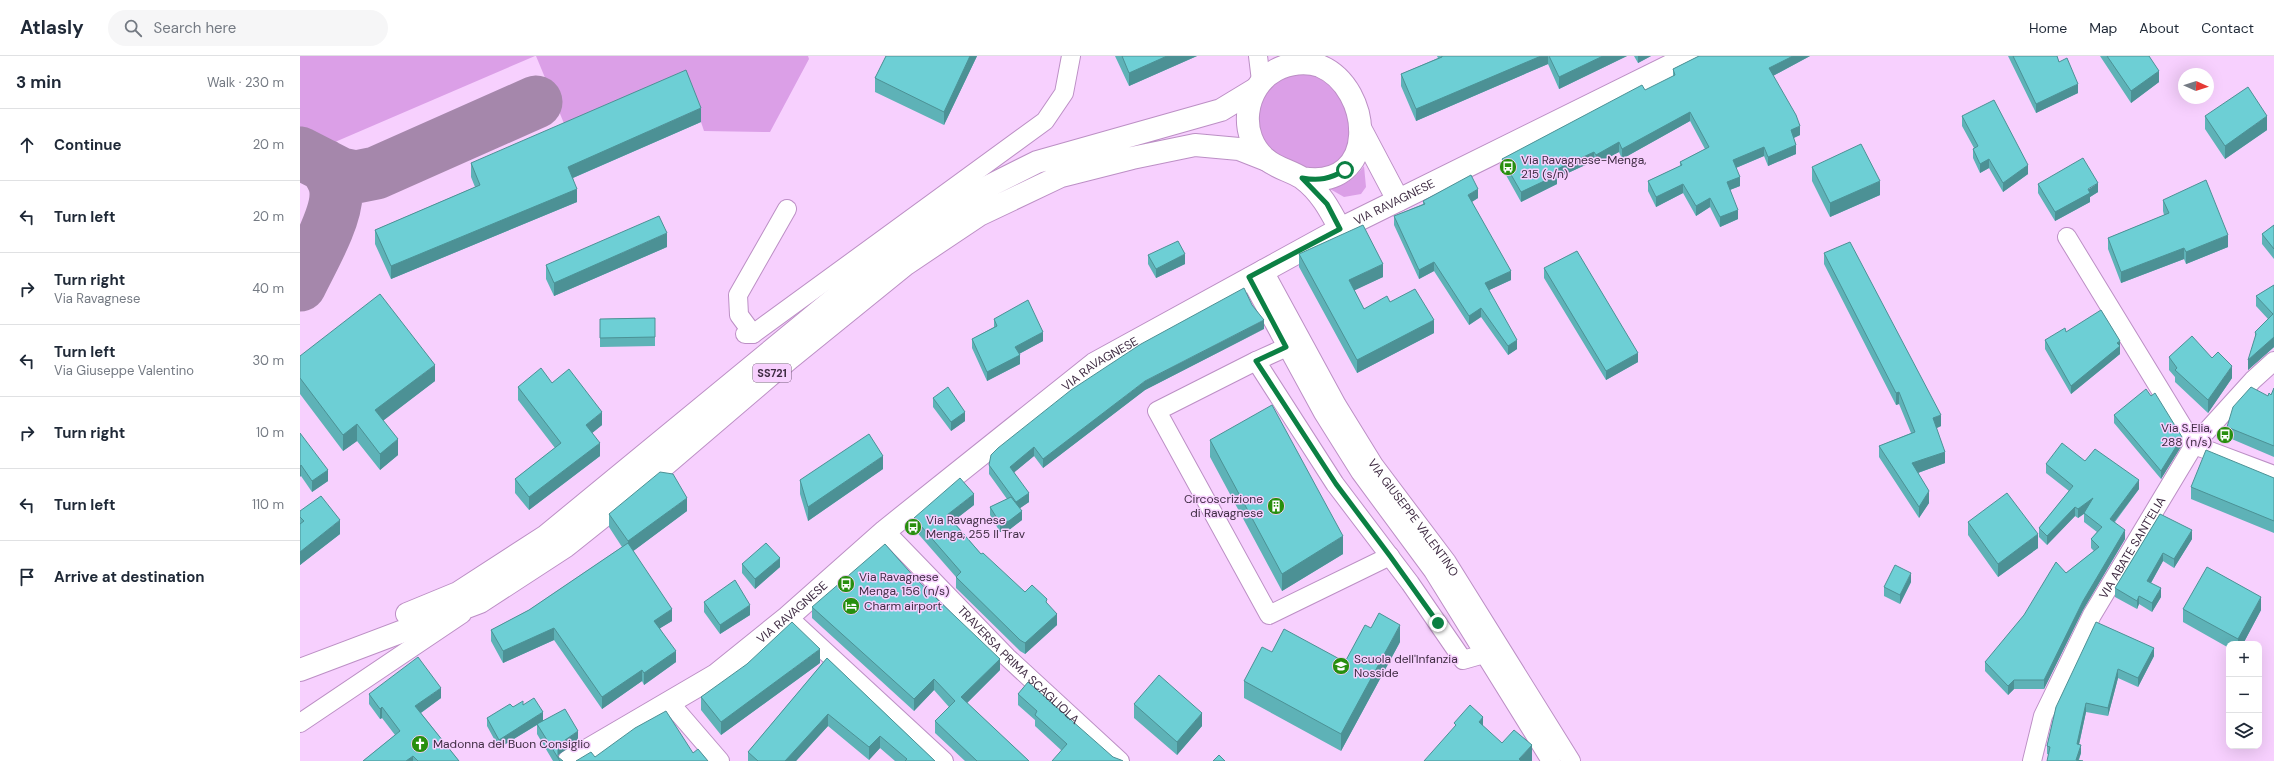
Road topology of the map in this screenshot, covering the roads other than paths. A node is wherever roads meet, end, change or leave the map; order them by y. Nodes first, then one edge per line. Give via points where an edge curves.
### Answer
1 (1071, 56) edge
2 (1258, 56) edge
3 (1690, 56) edge
4 (1297, 60) edge
5 (1258, 86) junction
6 (1360, 128) junction
7 (1267, 160) junction
8 (1302, 178) junction
9 (1398, 200) junction
10 (787, 209) dead end
11 (1340, 229) junction
12 (2067, 237) dead end
13 (1256, 273) junction
14 (1294, 344) junction
15 (1256, 361) junction
16 (2274, 361) edge
17 (2194, 445) junction
18 (2274, 475) edge
19 (885, 531) junction
20 (1390, 556) junction
21 (480, 602) junction
22 (788, 618) junction
23 (1484, 654) junction
24 (300, 657) edge
25 (300, 670) edge
26 (670, 703) junction
27 (300, 723) edge
28 (569, 761) edge
29 (720, 761) edge
30 (944, 761) edge
31 (1120, 761) edge
32 (1551, 761) edge
33 (1571, 761) edge
34 (2032, 761) edge

1 - 10 street via 1064,93 1045,121 749,334 739,315 738,295
2 - 5 street
3 - 9 main road, VIA RAVAGNESE
4 - 5 main road
4 - 6 main road via 1319,66 1334,74 1346,86 1354,101
5 - 7 main road via 1249,103 1247,118 1250,134 1258,151
5 - 24 main road, SS721 via 1221,110 1037,162 985,188 901,244 546,536 458,593
6 - 8 main road via 1358,152 1345,170 1332,178 1317,181
6 - 9 main road
7 - 8 main road
7 - 21 main road, SS721 via 1239,149 1195,145 1061,176 979,215 906,264 566,546
8 - 11 main road via 1327,204
9 - 11 main road, VIA RAVAGNESE
11 - 13 main road, VIA RAVAGNESE
12 - 17 street
13 - 14 street, VIA GIUSEPPE VALENTINO
13 - 19 main road, VIA RAVAGNESE via 1094,364
14 - 15 street
14 - 23 street, VIA GIUSEPPE VALENTINO via 1323,412 1360,472 1432,571
14 - 33 street, VIA GIUSEPPE VALENTINO via 1374,464 1447,562
15 - 20 street via 1336,484
15 - 20 street via 1157,411 1269,615
16 - 17 street, VIA ABATE SANT'ELIA via 2252,380
17 - 18 street
17 - 34 street, VIA ABATE SANT'ELIA via 2092,615 2043,716
19 - 22 main road, VIA RAVAGNESE
19 - 31 street, TRAVERSA PRIMA SCAGLIOLA via 1006,657
20 - 23 street via 1463,660
21 - 25 main road, SS721
21 - 27 street
22 - 26 main road, VIA RAVAGNESE via 716,675
22 - 30 street
23 - 32 street, VIA GIUSEPPE VALENTINO
26 - 28 main road, VIA RAVAGNESE
26 - 29 street

